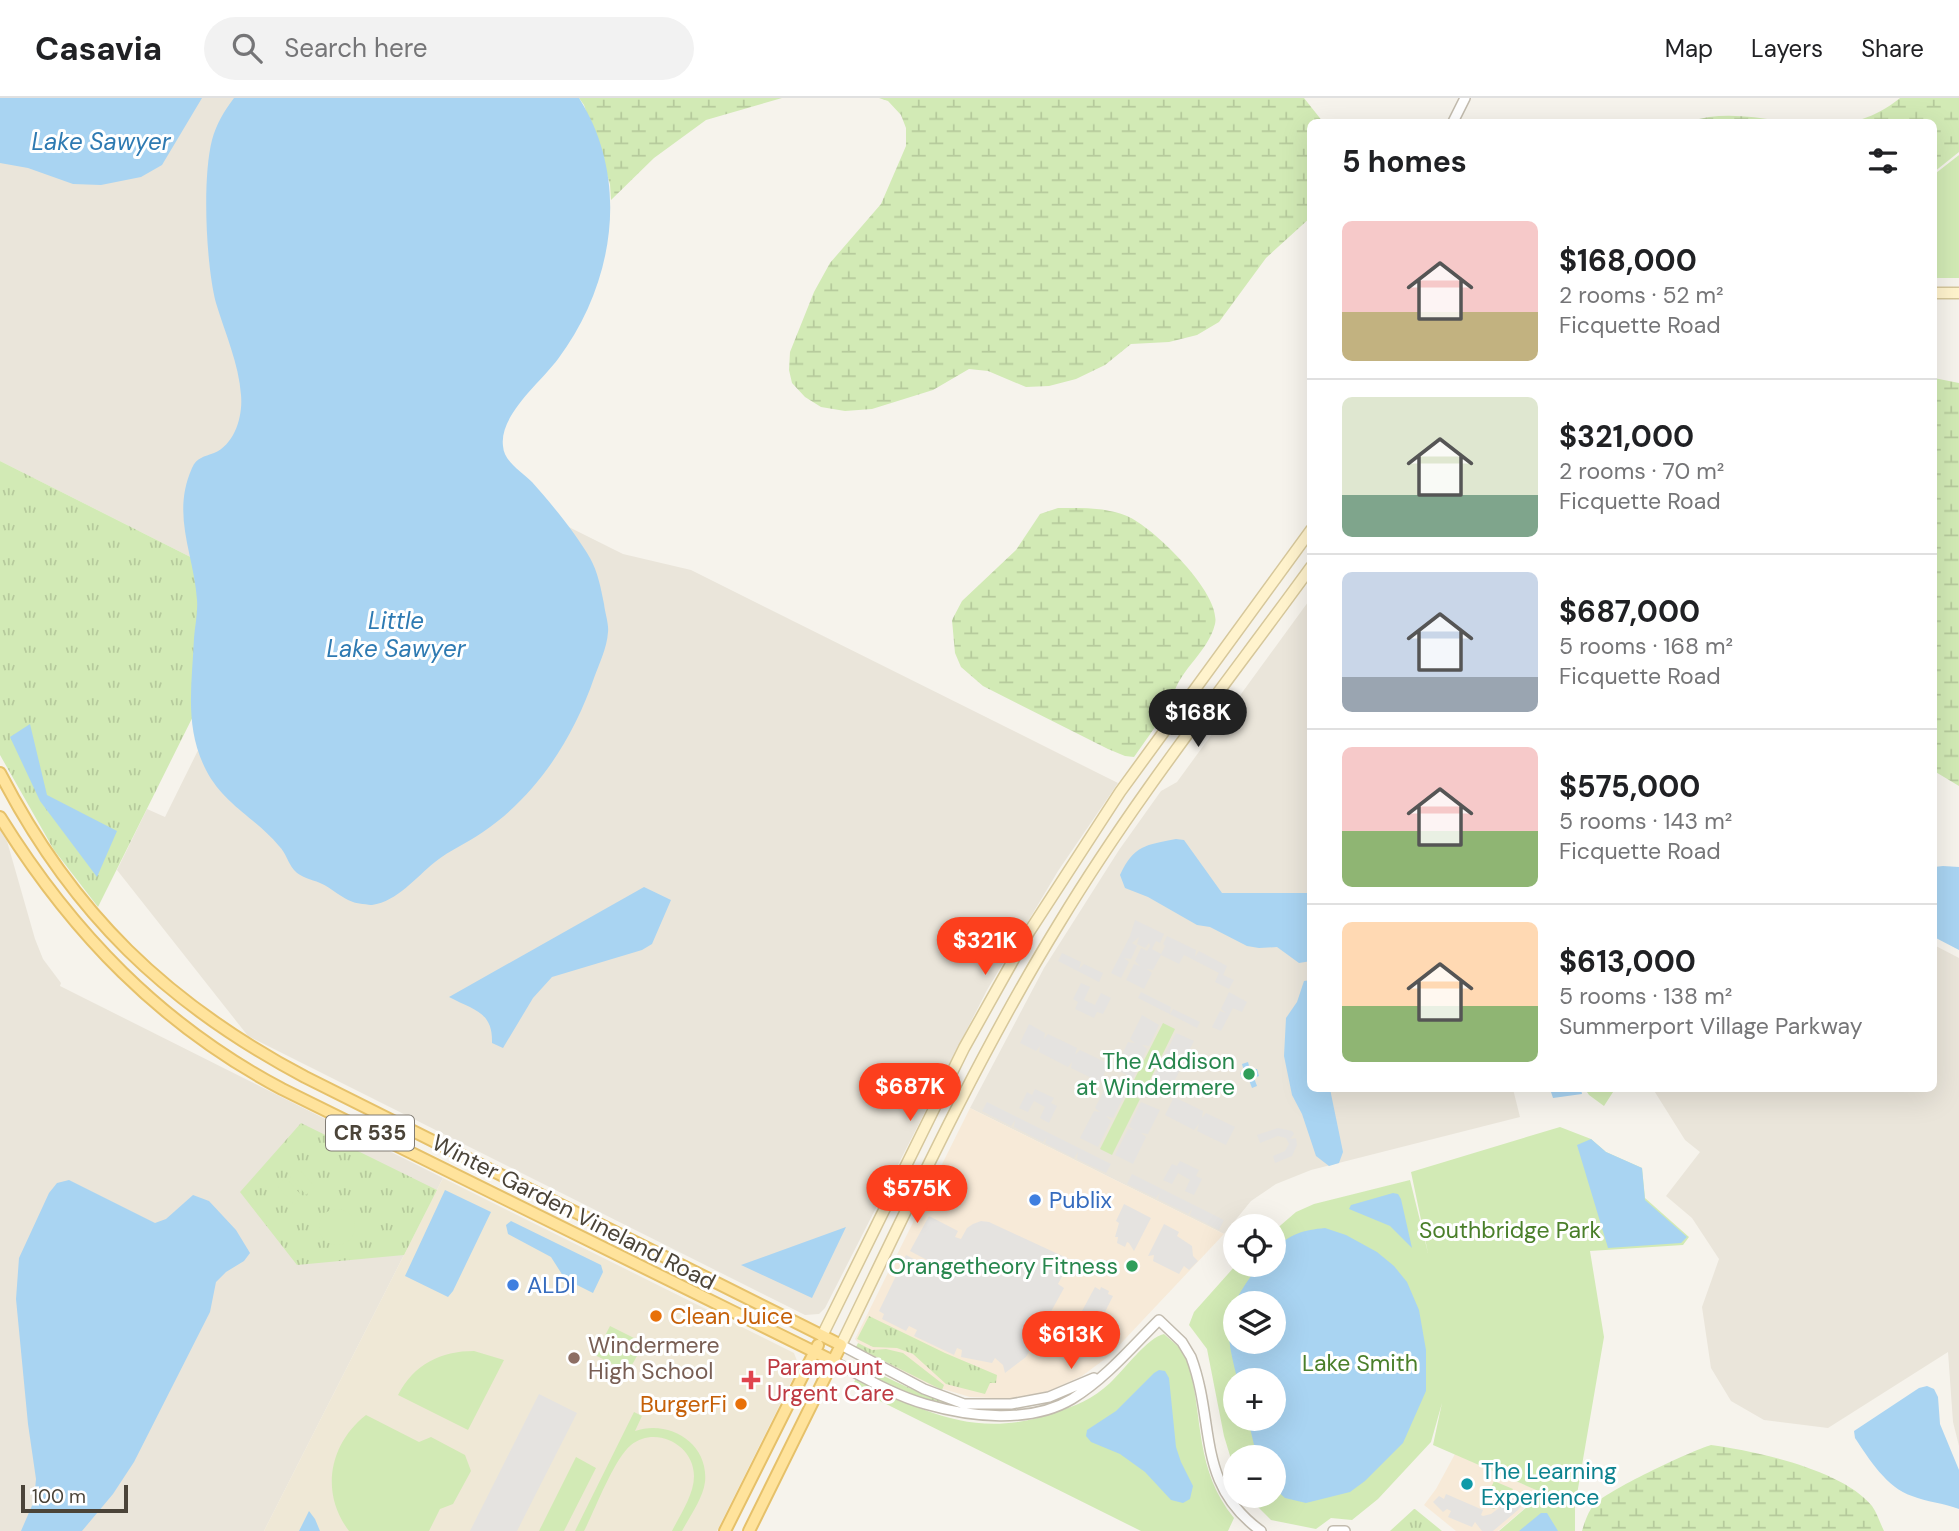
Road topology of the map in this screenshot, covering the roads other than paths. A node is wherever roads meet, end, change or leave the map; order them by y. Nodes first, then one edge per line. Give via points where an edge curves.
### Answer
1 (1465, 98) edge
2 (1454, 119) edge
3 (1937, 293) edge
4 (1959, 293) edge
5 (1307, 536) edge
6 (1307, 572) edge
7 (0, 773) edge
8 (0, 817) edge
9 (822, 1336) junction
10 (841, 1345) junction
11 (815, 1351) junction
12 (833, 1361) junction
13 (1105, 1373) junction
14 (725, 1531) edge
15 (749, 1531) edge
16 (1262, 1531) edge
17 (1333, 1531) edge
18 (1345, 1531) edge

1 - 2 street
3 - 4 main road
5 - 9 main road via 1114,802 1029,932 964,1048
6 - 10 main road via 1134,810 1054,932 987,1051
7 - 9 main road, Winter Garden Vineland Road / CR 535 via 62,877 102,925 179,998 228,1032 305,1077
8 - 11 main road, Winter Garden Vineland Road / CR 535 via 47,889 110,962 218,1051 282,1090
9 - 10 main road, Winter Garden Vineland Road / CR 535
9 - 11 main road
10 - 12 main road
10 - 13 street via 924,1389 964,1404 1011,1404 1049,1397
11 - 12 main road, Winter Garden Vineland Road
11 - 14 main road
12 - 13 street via 923,1404 1013,1415 1071,1399
12 - 15 main road
13 - 16 street via 1159,1320 1187,1349 1195,1367 1216,1475 1237,1510
17 - 18 street

